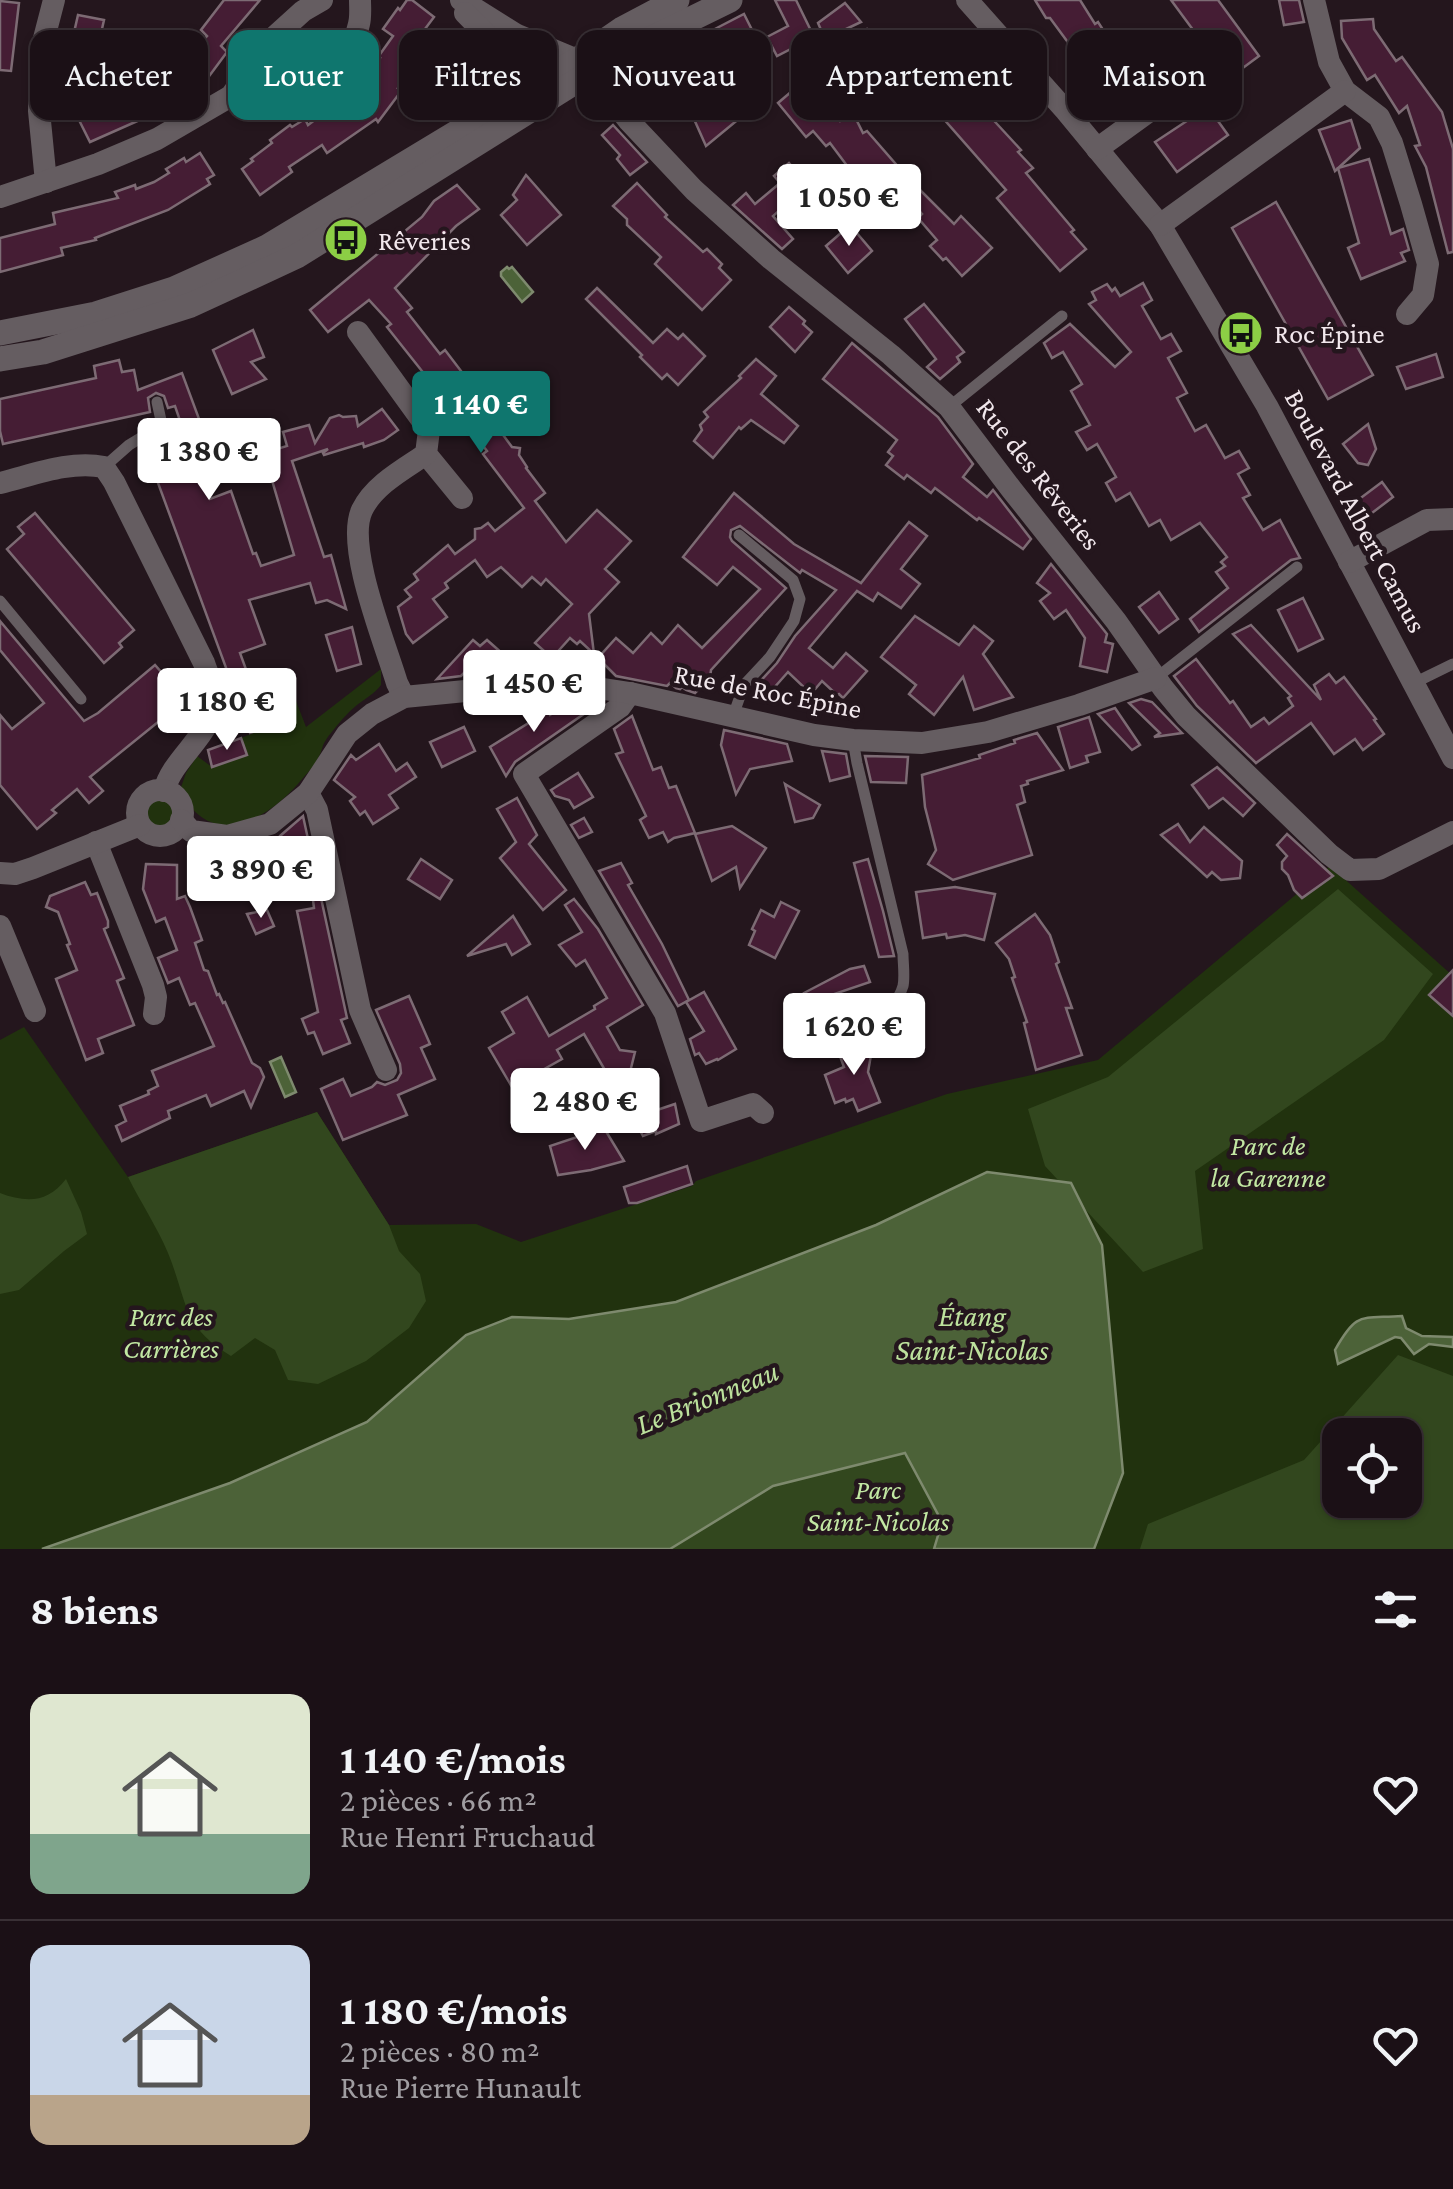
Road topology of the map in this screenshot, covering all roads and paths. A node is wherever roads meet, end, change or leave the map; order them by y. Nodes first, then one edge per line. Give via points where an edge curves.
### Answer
1 (54, 0) edge
2 (322, 0) edge
3 (360, 0) edge
4 (453, 0) edge
5 (460, 0) edge
6 (677, 0) edge
7 (730, 0) edge
8 (967, 0) edge
9 (1314, 0) edge
10 (282, 30) edge
11 (357, 30) edge
12 (482, 30) edge
13 (621, 30) edge
14 (669, 30) edge
15 (577, 63) edge
16 (1345, 90) junction
17 (228, 98) edge
18 (493, 120) edge
19 (500, 120) edge
20 (628, 120) edge
21 (1137, 120) edge
22 (1097, 149) junction
23 (46, 182) junction
24 (0, 198) edge
25 (1160, 225) junction
26 (1407, 314) dead end
27 (1062, 316) dead end
28 (358, 332) dead end
29 (0, 333) edge
30 (0, 359) edge
31 (157, 402) dead end
32 (949, 406) junction
33 (426, 454) junction
34 (104, 467) junction
35 (0, 483) edge
36 (462, 498) dead end
37 (1453, 520) edge
38 (739, 535) dead end
39 (1349, 562) junction
40 (1297, 567) dead end
41 (0, 600) edge
42 (1453, 664) edge
43 (1154, 675) junction
44 (1414, 683) junction
45 (630, 694) junction
46 (404, 697) junction
47 (81, 699) dead end
48 (733, 716) junction
49 (853, 740) junction
50 (1453, 758) edge
51 (164, 791) junction
52 (308, 793) junction
53 (182, 820) junction
54 (140, 825) junction
55 (1453, 832) edge
56 (96, 842) junction
57 (0, 873) edge
58 (0, 926) edge
59 (35, 1011) dead end
60 (154, 1014) dead end
61 (816, 1050) dead end
62 (386, 1070) dead end
63 (763, 1113) dead end

1 - 23 street via 40,50
2 - 10 street
3 - 11 street
4 - 12 street
5 - 15 street
6 - 13 street
7 - 14 street
8 - 22 street, Boulevard Albert Camus
9 - 16 street via 1329,62
16 - 25 street
16 - 26 street via 1379,117 1392,143 1428,264 1423,295
17 - 23 street via 156,140
18 - 29 street via 268,247 174,288 96,314
19 - 30 street via 298,256 191,305
20 - 32 street, Rue des Rêveries via 771,259
21 - 22 street
22 - 25 street, Boulevard Albert Camus
23 - 24 street
25 - 39 street, Boulevard Albert Camus
27 - 32 lane
28 - 33 street via 429,430
31 - 34 lane via 162,425
32 - 43 street, Rue des Rêveries
33 - 36 street
33 - 46 street via 377,489 361,511 356,536
34 - 35 street via 74,466
34 - 51 street via 214,690 203,732
37 - 39 street via 1426,520
38 - 48 lane via 794,580 800,599 786,633 744,685
39 - 44 street, Boulevard Albert Camus
40 - 43 lane
41 - 47 lane
42 - 44 lane
43 - 49 street, Rue de Roc Épine via 988,732 922,743
43 - 55 street, Rue des Rêveries via 1186,716 1350,870 1379,869
44 - 50 street, Boulevard Albert Camus
45 - 46 street, Rue de Roc Épine via 558,682
45 - 48 street, Rue de Roc Épine
45 - 63 street via 524,774 665,1013 702,1121 753,1104
46 - 52 street, Rue de Roc Épine via 347,734
48 - 49 street, Rue de Roc Épine
49 - 61 lane via 903,954 903,986 888,1010
51 - 53 street via 181,805
51 - 54 street via 143,797
52 - 53 street, Rue de Roc Épine via 270,824 226,836 191,831
52 - 62 street via 360,1010
53 - 54 street via 162,836
54 - 56 street
56 - 57 street via 16,874
56 - 60 street via 154,986
58 - 59 street

